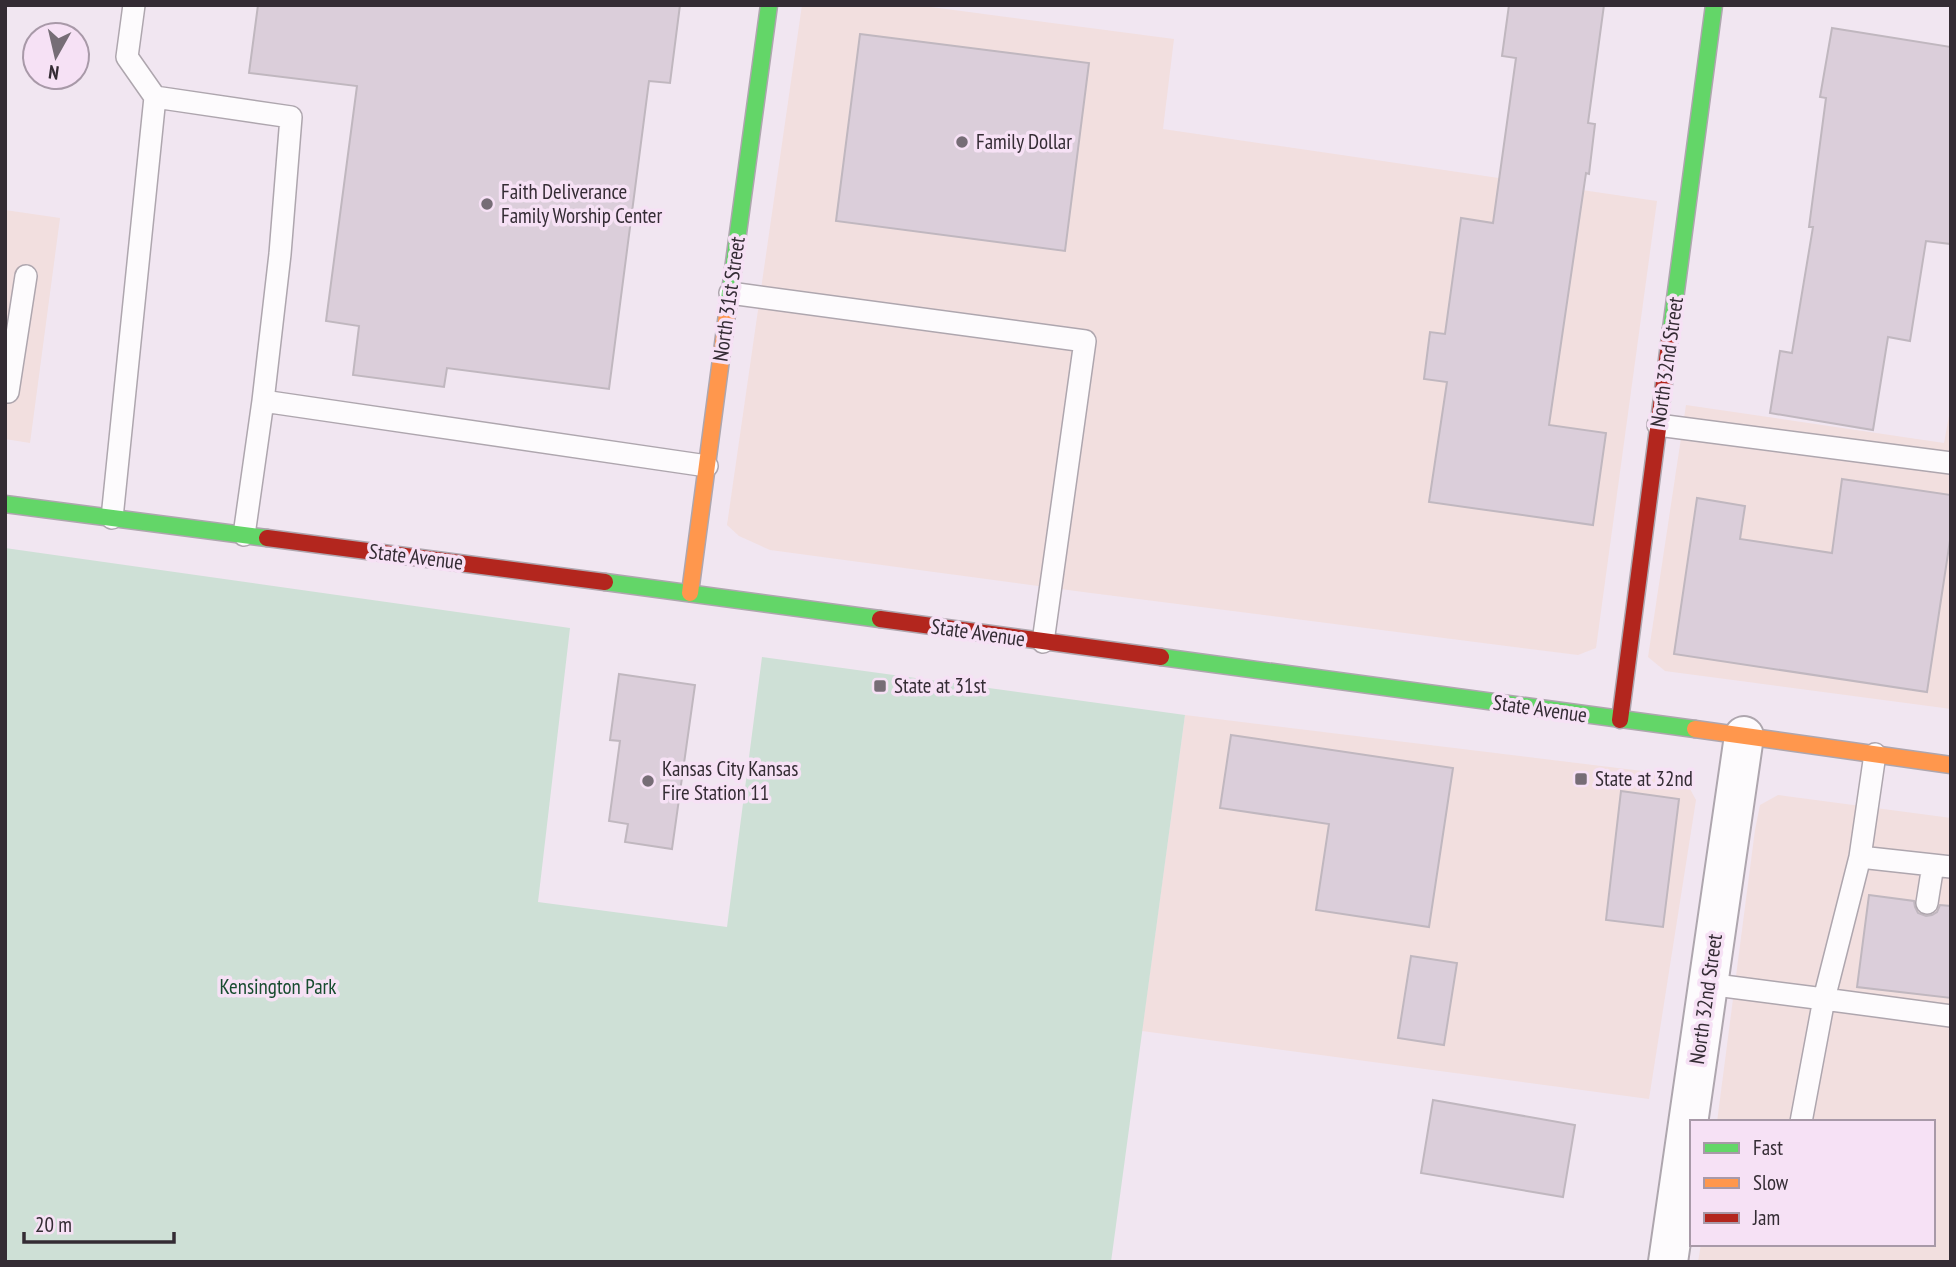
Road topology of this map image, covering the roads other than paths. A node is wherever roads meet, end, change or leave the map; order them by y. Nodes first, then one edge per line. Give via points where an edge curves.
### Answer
1 (134, 5) edge
2 (769, 5) edge
3 (1714, 5) edge
4 (155, 97) junction
5 (26, 276) dead end
6 (730, 293) junction
7 (5, 391) edge
8 (264, 401) junction
9 (1658, 425) junction
10 (1951, 463) edge
11 (707, 466) junction
12 (5, 504) edge
13 (112, 518) junction
14 (244, 535) junction
15 (690, 593) junction
16 (1042, 642) junction
17 (1620, 720) junction
18 (1744, 736) junction
19 (1875, 754) junction
20 (1951, 765) edge
21 (1860, 857) junction
22 (1942, 866) edge
23 (1927, 903) dead end
24 (1708, 984) junction
25 (1824, 999) junction
26 (1951, 1016) edge
27 (1693, 1120) edge
28 (1801, 1120) edge
29 (1690, 1138) edge
30 (1668, 1262) edge

1 - 4 lane via 127,57
2 - 6 main road, North 31st Street
3 - 9 main road, North 32nd Street
4 - 8 lane via 291,117
4 - 13 lane
5 - 7 lane
6 - 11 main road, North 31st Street
6 - 16 lane via 1085,341
8 - 11 lane
8 - 14 lane
9 - 10 lane
9 - 17 main road, North 32nd Street
11 - 15 main road, North 31st Street
12 - 13 main road, State Avenue
13 - 14 main road, State Avenue
14 - 15 main road, State Avenue
15 - 16 main road, State Avenue
16 - 17 main road, State Avenue
17 - 18 main road, State Avenue
18 - 19 main road, State Avenue
18 - 24 street, North 32nd Street
19 - 20 main road, State Avenue
19 - 21 lane
21 - 22 lane
21 - 25 lane
22 - 23 lane
24 - 25 lane
24 - 27 street, North 32nd Street
25 - 26 lane via 1913,1002
25 - 28 lane
29 - 30 street, North 32nd Street

